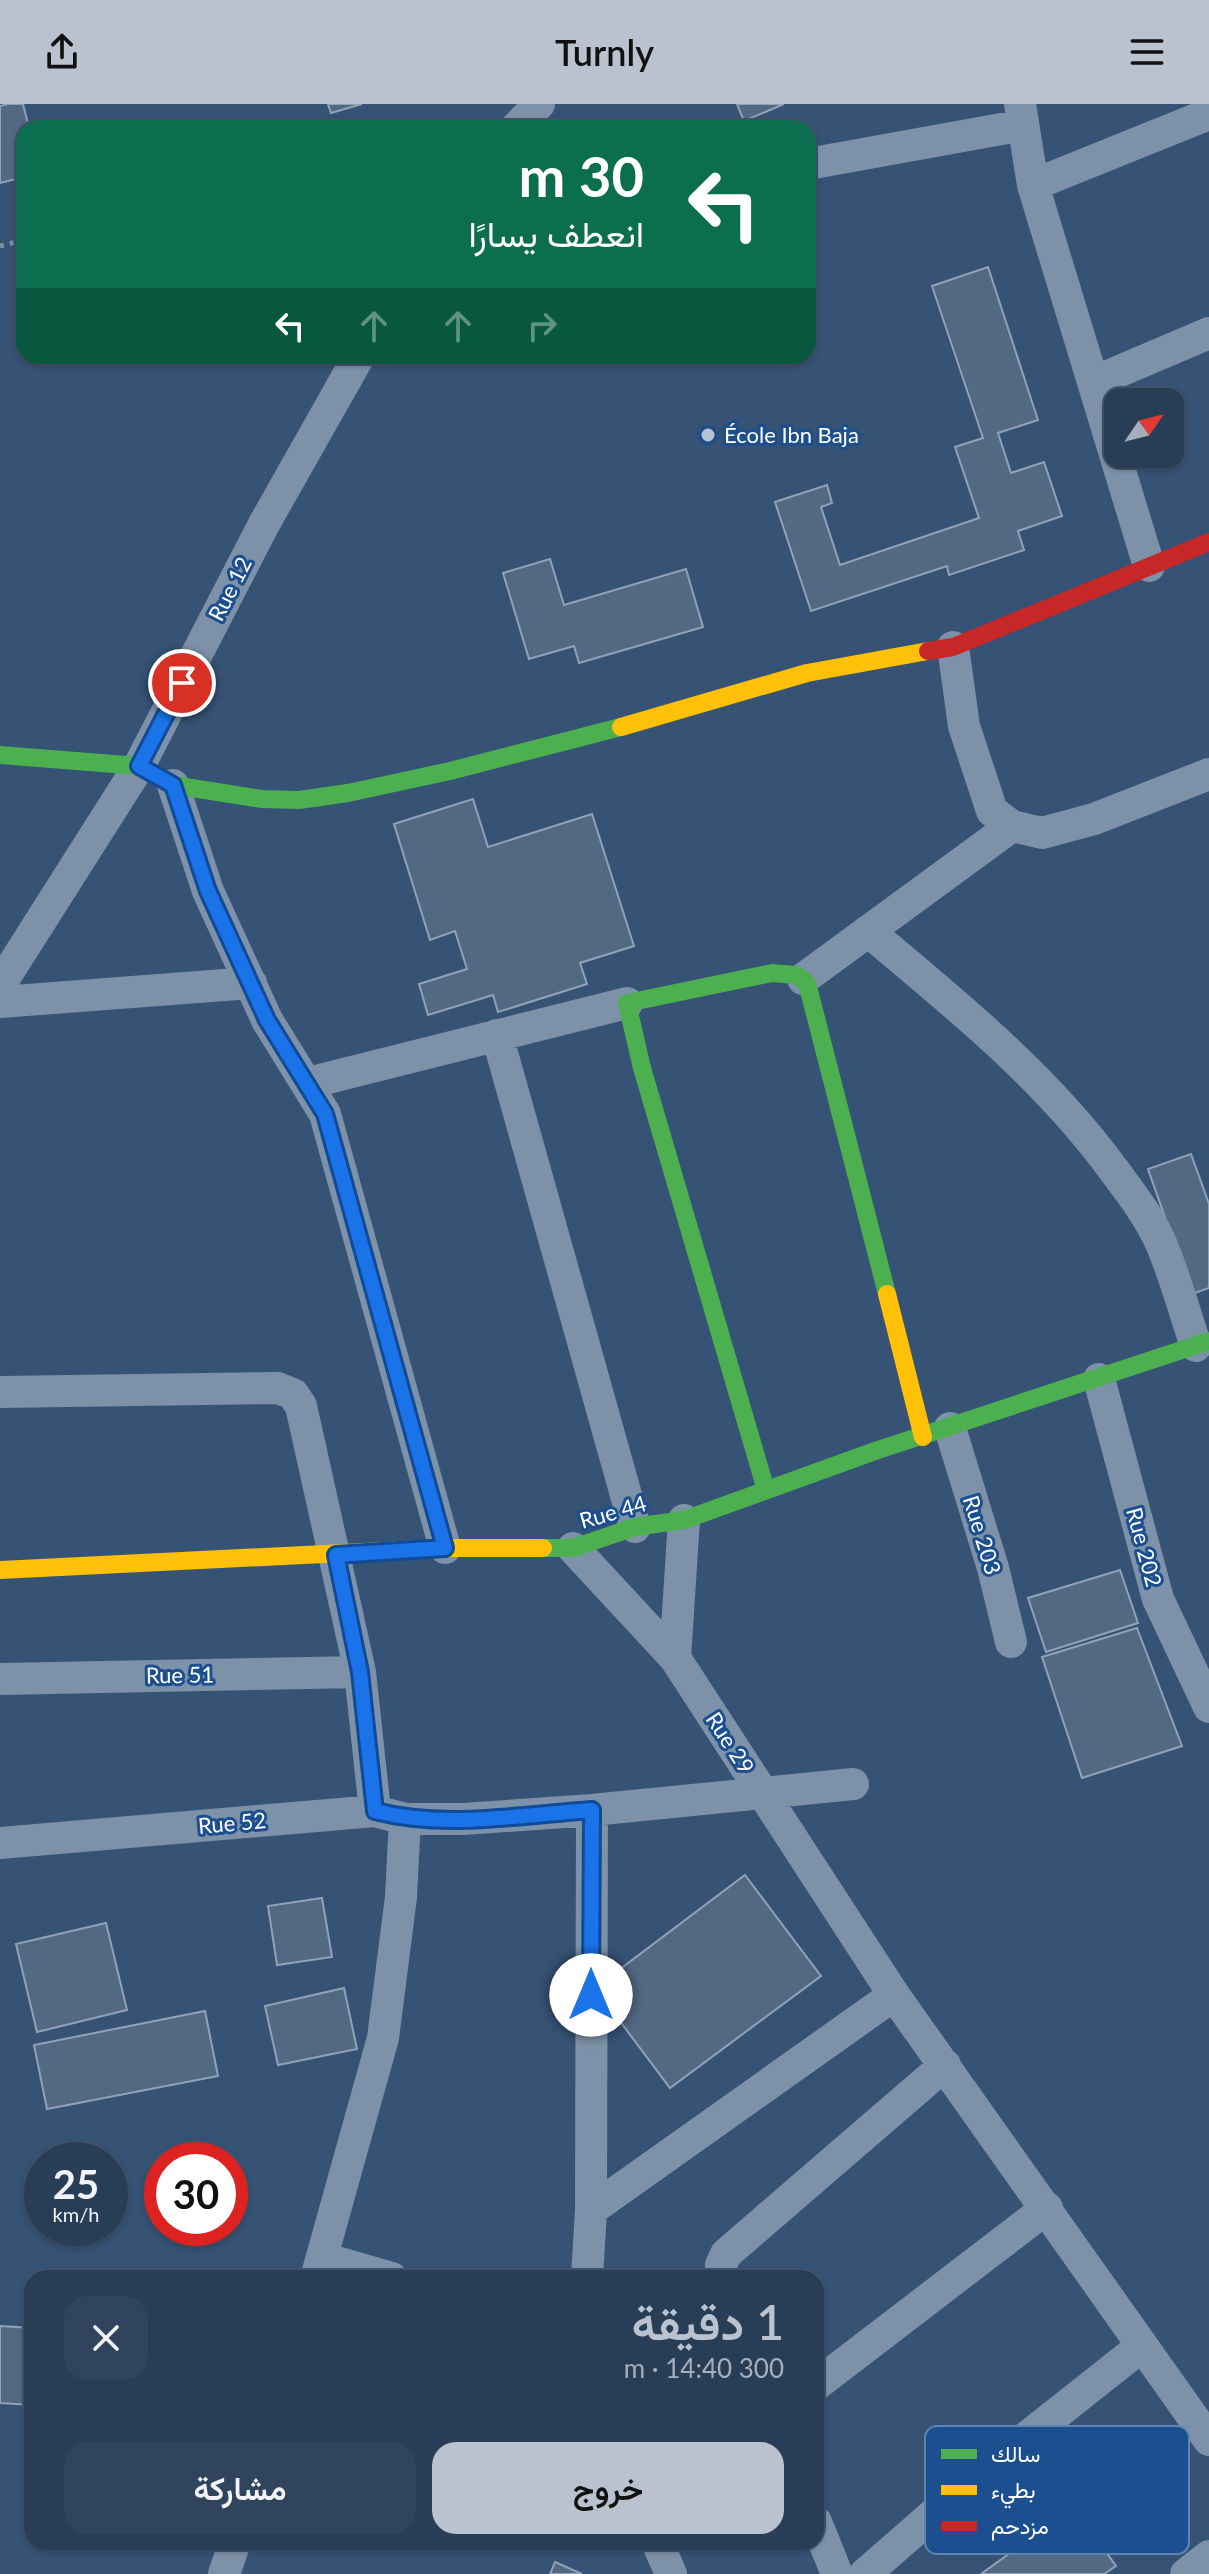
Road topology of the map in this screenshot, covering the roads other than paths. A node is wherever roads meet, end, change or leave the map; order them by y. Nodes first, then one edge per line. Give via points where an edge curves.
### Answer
1 (539, 104) edge
2 (1022, 114) edge
3 (1209, 114) edge
4 (524, 120) edge
5 (816, 162) edge
6 (1033, 185) junction
7 (1209, 333) edge
8 (354, 364) edge
9 (1094, 382) junction
10 (1209, 542) edge
11 (1149, 566) junction
12 (953, 647) junction
13 (0, 755) edge
14 (139, 766) junction
15 (1209, 774) edge
16 (173, 785) junction
17 (1012, 826) junction
18 (868, 931) junction
19 (803, 979) junction
20 (251, 983) junction
21 (0, 985) edge
22 (0, 1002) edge
23 (627, 1003) junction
24 (497, 1035) junction
25 (308, 1083) junction
26 (1202, 1344) edge
27 (1099, 1379) junction
28 (0, 1392) edge
29 (937, 1433) junction
30 (766, 1490) junction
31 (684, 1520) junction
32 (635, 1527) junction
33 (445, 1548) junction
34 (573, 1548) junction
35 (336, 1555) junction
36 (0, 1570) edge
37 (1011, 1642) dead end
38 (675, 1658) junction
39 (360, 1672) junction
40 (0, 1679) edge
41 (1209, 1707) edge
42 (853, 1784) dead end
43 (763, 1793) junction
44 (592, 1810) junction
45 (390, 1815) junction
46 (0, 1843) edge
47 (894, 1995) junction
48 (945, 2065) junction
49 (1047, 2208) junction
50 (591, 2210) junction
51 (319, 2268) edge
52 (587, 2270) edge
53 (722, 2270) edge
54 (1142, 2346) junction
55 (824, 2379) edge
56 (1041, 2426) edge
57 (1209, 2440) edge
58 (925, 2522) edge
59 (824, 2542) edge
60 (232, 2550) edge
61 (660, 2550) edge
62 (1209, 2556) edge
63 (224, 2574) edge
64 (671, 2574) edge
65 (837, 2574) edge
66 (865, 2574) edge
67 (1186, 2574) edge

1 - 4 street
2 - 5 street
2 - 6 street
3 - 6 street
6 - 9 street
7 - 9 street
8 - 14 street, Rue 12 via 264,524
9 - 11 street
10 - 11 street
11 - 12 street
12 - 16 street via 807,673 658,718 348,793 262,799
12 - 17 street via 964,726 992,811
13 - 14 street
14 - 16 street
14 - 21 street, Rue 12
15 - 17 street via 1094,819 1042,833
16 - 20 street via 208,891
17 - 18 street
18 - 19 street
18 - 26 street via 1007,1051 1104,1156 1159,1241
19 - 23 street via 772,973
19 - 29 street via 810,988
20 - 22 street
20 - 25 street via 267,1020
23 - 24 street
23 - 30 street
24 - 25 street
24 - 32 street
25 - 33 street via 336,1147
26 - 27 street, Rue 44
27 - 29 street, Rue 44
27 - 41 street, Rue 202 via 1158,1599
28 - 35 street via 278,1388 293,1394 301,1406
29 - 30 street, Rue 44
29 - 37 street, Rue 203 via 993,1568
30 - 31 street, Rue 44
31 - 32 street, Rue 44
31 - 38 street
32 - 34 street, Rue 44
33 - 34 street, Rue 44
33 - 35 street, Rue 44
34 - 38 street, Rue 29
35 - 36 street, Rue 44
35 - 39 street
38 - 43 street, Rue 29
39 - 40 street, Rue 51
39 - 45 street
42 - 43 street, Rue 29
43 - 44 street, Rue 52
43 - 47 street
44 - 45 street, Rue 52 via 463,1819
44 - 50 street
45 - 46 street, Rue 52
45 - 51 street via 401,1897 383,2038
47 - 48 street
47 - 50 street
48 - 49 street
48 - 53 street via 726,2254
49 - 54 street
49 - 55 street
50 - 52 street
54 - 56 street
54 - 57 street
58 - 66 street
59 - 65 street
60 - 63 street
61 - 64 street
62 - 67 street

